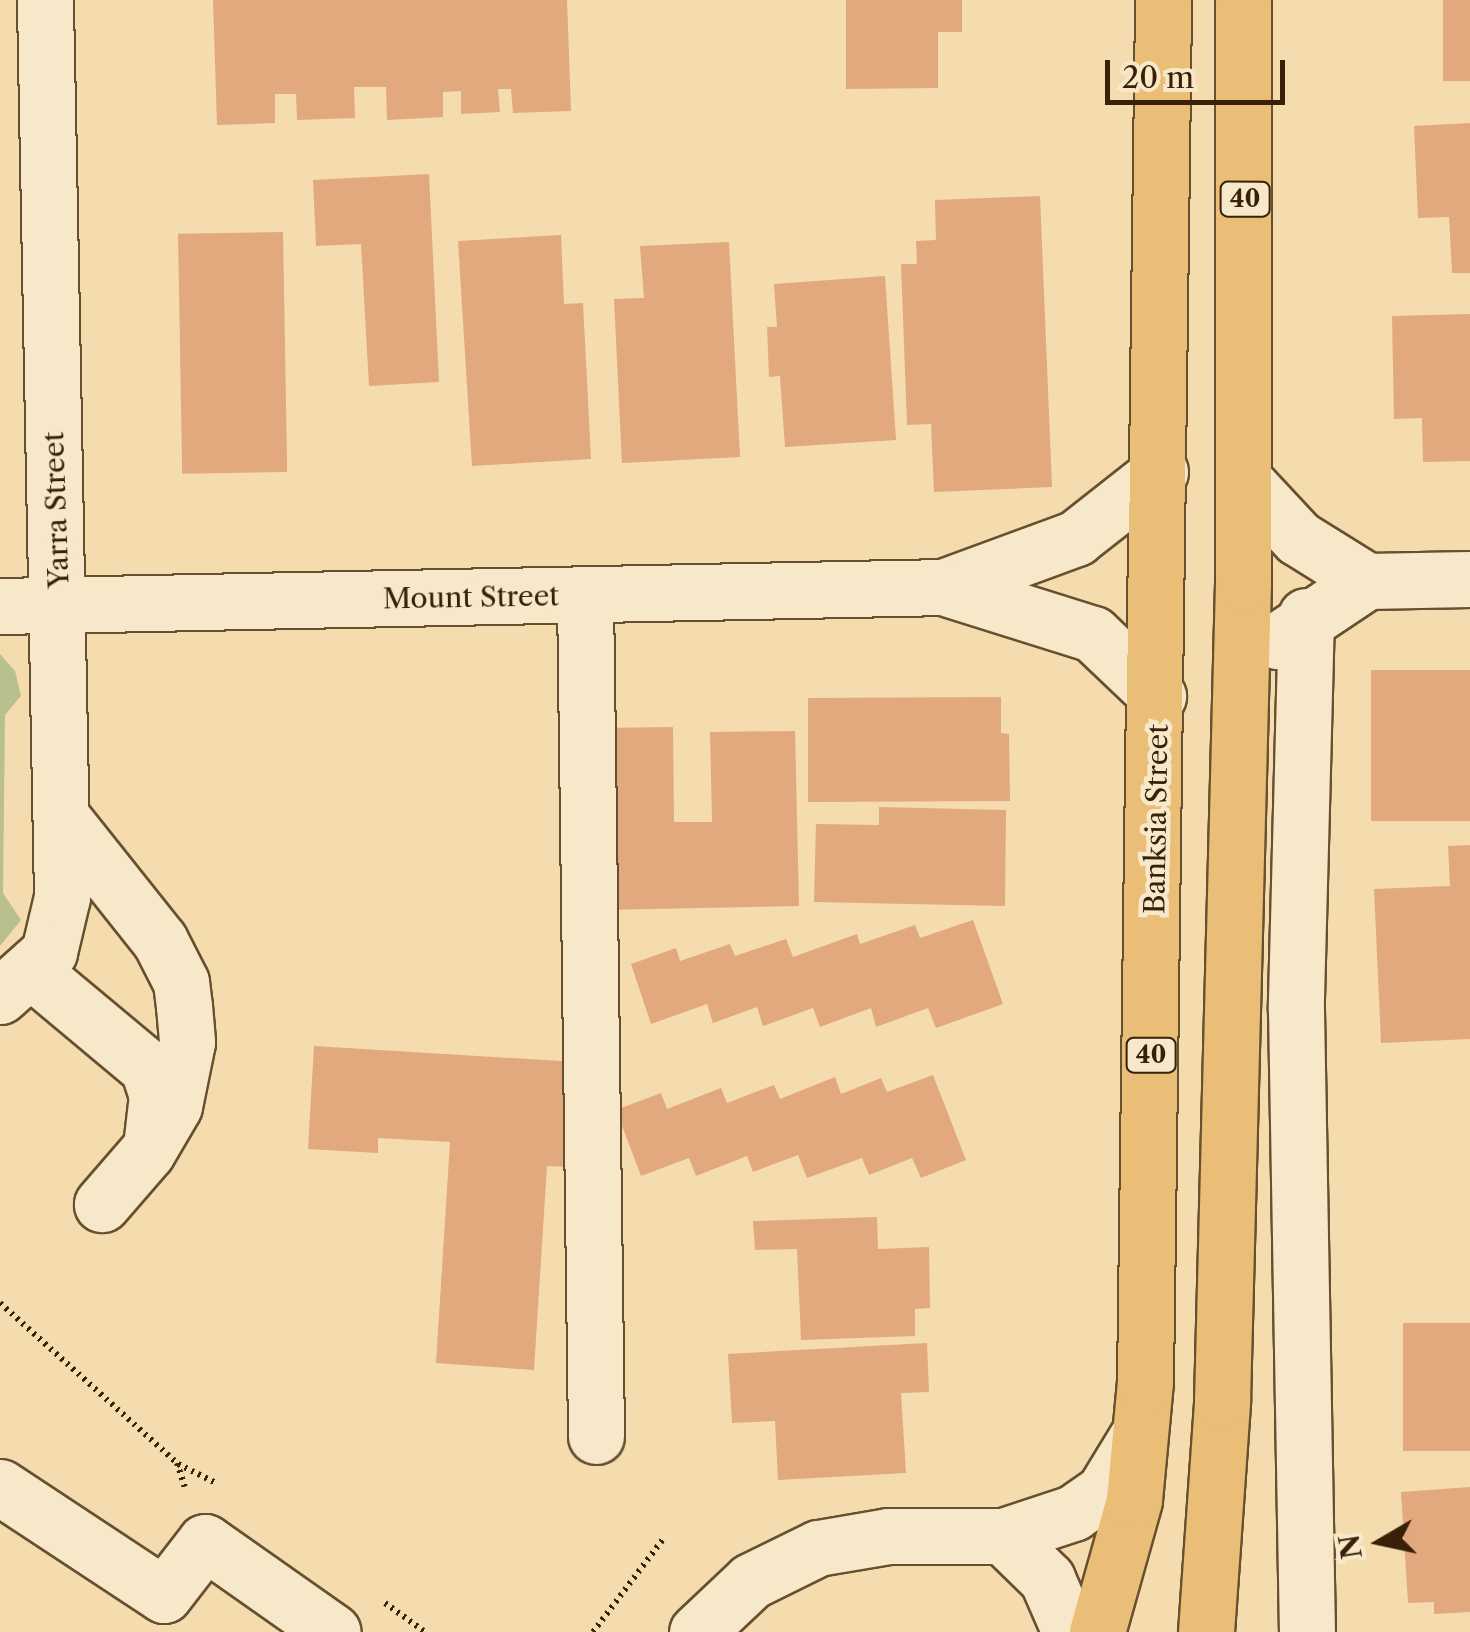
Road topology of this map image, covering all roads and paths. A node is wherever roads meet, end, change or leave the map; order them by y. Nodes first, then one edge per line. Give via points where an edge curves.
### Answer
1 (45, 0) edge
2 (1163, 0) edge
3 (1243, 0) edge
4 (23, 101) edge
5 (1160, 472) junction
6 (1244, 479) junction
7 (1470, 578) edge
8 (1367, 580) junction
9 (942, 586) junction
10 (585, 595) junction
11 (60, 604) junction
12 (0, 606) edge
13 (1306, 616) junction
14 (1240, 680) junction
15 (1158, 696) junction
16 (63, 819) junction
17 (17, 984) edge
18 (147, 1152) junction
19 (102, 1204) dead end
20 (0, 1303) edge
21 (1140, 1432) junction
22 (596, 1436) dead end
23 (0, 1487) edge
24 (1003, 1536) junction
25 (663, 1539) dead end
26 (206, 1542) junction
27 (333, 1632) edge
28 (593, 1632) edge
29 (696, 1632) edge
30 (1070, 1632) edge
31 (1097, 1632) edge
32 (1206, 1632) edge
33 (1307, 1632) edge

1 - 4 street, Yarra Street
2 - 5 highway, Banksia Street / 40
3 - 6 highway, 40
4 - 11 street, Yarra Street
5 - 9 street, Mount Street via 1076,538
5 - 15 highway, Banksia Street / 40
6 - 8 street via 1298,538
6 - 14 highway, 40
7 - 8 street
8 - 13 street
9 - 10 street, Mount Street
9 - 15 street, Mount Street via 1093,634
10 - 11 street, Mount Street
10 - 22 street
11 - 12 street, Mount Street
11 - 16 street, Yarra Street
13 - 14 street
13 - 33 street via 1296,1010
14 - 32 highway, 40 via 1222,1401
15 - 21 highway, Banksia Street / 40 via 1149,1289
16 - 17 street, Yarra Street via 59,920 49,952
16 - 18 street via 160,941 180,982 187,1042 182,1077
17 - 18 street via 148,1068 158,1105
18 - 19 street
20 - 26 path via 177,1463
21 - 24 street via 1118,1474 1087,1506
21 - 31 highway, Banksia Street / 40 via 1134,1500
23 - 26 street via 164,1595
24 - 29 street via 888,1536 818,1548 750,1581
24 - 30 street via 1047,1578
25 - 28 path
26 - 27 street

